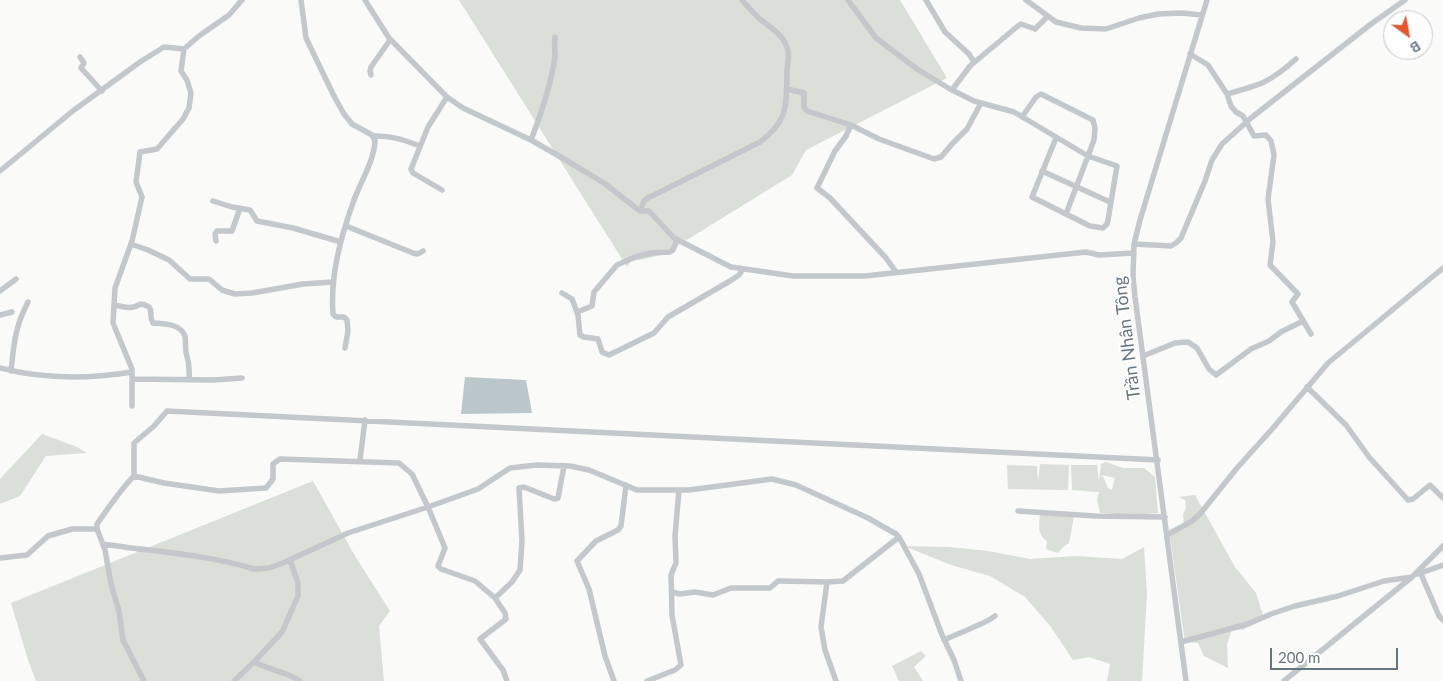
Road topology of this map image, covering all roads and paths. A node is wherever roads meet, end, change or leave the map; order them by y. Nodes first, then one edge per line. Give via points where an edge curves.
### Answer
1 (242, 0) edge
2 (301, 0) edge
3 (365, 0) edge
4 (742, 0) edge
5 (848, 0) edge
6 (926, 0) edge
7 (1026, 0) edge
8 (1207, 0) edge
9 (1405, 0) edge
10 (1202, 15) junction
11 (1047, 17) junction
12 (555, 37) dead end
13 (390, 40) junction
14 (184, 49) junction
15 (1190, 54) junction
16 (80, 57) dead end
17 (1296, 59) dead end
18 (974, 62) junction
19 (371, 75) dead end
20 (788, 89) junction
21 (952, 90) junction
22 (102, 91) junction
23 (1227, 94) junction
24 (447, 97) junction
25 (982, 103) junction
26 (1022, 117) junction
27 (1247, 122) junction
28 (851, 125) junction
29 (373, 136) junction
30 (1056, 138) junction
31 (531, 140) junction
32 (420, 146) junction
33 (1088, 156) junction
34 (0, 171) edge
35 (1042, 171) junction
36 (1076, 186) junction
37 (442, 190) dead end
38 (213, 201) dead end
39 (1110, 202) junction
40 (240, 208) junction
41 (640, 211) junction
42 (1066, 214) junction
43 (346, 226) junction
44 (678, 240) junction
45 (216, 241) dead end
46 (341, 242) junction
47 (131, 244) junction
48 (1134, 244) junction
49 (423, 251) dead end
50 (1134, 253) junction
51 (1443, 268) edge
52 (743, 269) junction
53 (896, 272) junction
54 (16, 279) dead end
55 (332, 282) junction
56 (0, 291) edge
57 (562, 293) dead end
58 (28, 302) dead end
59 (114, 304) junction
60 (12, 312) dead end
61 (577, 312) junction
62 (0, 315) edge
63 (1303, 321) junction
64 (1311, 334) dead end
65 (345, 348) dead end
66 (1143, 356) junction
67 (0, 368) edge
68 (11, 371) junction
69 (132, 372) junction
70 (242, 378) dead end
71 (132, 379) junction
72 (189, 380) junction
73 (1307, 387) junction
74 (132, 406) dead end
75 (365, 420) junction
76 (360, 460) junction
77 (1158, 460) junction
78 (564, 466) junction
79 (134, 476) junction
80 (626, 485) junction
81 (679, 490) junction
82 (1443, 498) edge
83 (428, 507) junction
84 (1018, 511) dead end
85 (1165, 517) junction
86 (97, 529) junction
87 (1167, 535) junction
88 (900, 537) junction
89 (103, 544) junction
90 (1443, 546) edge
91 (0, 558) edge
92 (290, 560) junction
93 (1443, 565) edge
94 (1421, 574) junction
95 (1413, 576) junction
96 (827, 582) junction
97 (672, 592) junction
98 (495, 598) junction
99 (995, 616) dead end
100 (1443, 620) edge
101 (944, 640) junction
102 (1181, 642) junction
103 (254, 662) junction
104 (144, 681) edge
105 (234, 681) edge
106 (300, 681) edge
107 (506, 681) edge
108 (614, 681) edge
109 (647, 681) edge
110 (836, 681) edge
111 (961, 681) edge
112 (1186, 681) edge
113 (1284, 681) edge

1 - 14 street
2 - 29 street via 306,38 334,96 352,124
3 - 13 street
4 - 20 street via 788,47
5 - 21 street via 876,38
6 - 18 street via 945,32
7 - 11 street
8 - 10 street, Trần Nhân Tông
9 - 27 street
10 - 11 street via 1182,12 1158,14 1106,29 1069,26
10 - 15 street, Trần Nhân Tông
11 - 18 street via 1035,29 1018,26
12 - 31 street via 551,77
13 - 19 street via 371,67
13 - 24 street
14 - 22 street via 164,47
14 - 47 street via 181,70 191,93 189,108 157,149 140,152 136,182 142,197
15 - 23 street via 1208,65
15 - 48 street, Trần Nhân Tông
16 - 22 street via 84,63 81,68
17 - 23 street via 1266,82
18 - 21 street
20 - 28 street via 804,93 807,111
20 - 41 street via 784,112 773,132 687,180 648,196
21 - 25 street
22 - 34 street
23 - 27 street via 1231,106
24 - 31 street via 463,108
24 - 32 street
25 - 26 street
25 - 28 street via 966,130 936,159 891,144
26 - 30 street
26 - 33 street via 1041,94 1092,120 1095,134
27 - 48 street via 1222,144 1212,160 1181,238 1171,246
27 - 63 street via 1254,136 1267,136 1273,147 1268,199 1273,245 1270,265 1298,294 1292,302
28 - 53 street via 817,188 830,198
29 - 32 street via 396,137
29 - 43 street via 375,144 371,159
30 - 33 street
30 - 35 street
31 - 41 street via 604,183
32 - 37 street via 411,171
33 - 36 street
33 - 39 street via 1117,167
35 - 36 street
35 - 42 street via 1032,197
36 - 39 street
36 - 42 street
38 - 40 street
39 - 42 street via 1107,224 1103,228 1090,226
40 - 45 street via 232,231 217,231
40 - 46 street via 252,211 257,221
41 - 44 street via 649,211
43 - 46 street
43 - 49 street via 413,253
44 - 52 street via 731,267
44 - 61 street via 670,252 651,253 620,263 594,292 592,306
46 - 55 street
47 - 55 street via 169,260 190,279 209,279 229,293
47 - 59 street via 115,288
48 - 50 street, Trần Nhân Tông
50 - 53 street via 1099,255 1086,252
50 - 66 street, Trần Nhân Tông via 1133,276
51 - 73 street via 1332,359
52 - 53 street via 793,276 865,276
52 - 61 street via 730,281 666,319 654,333 613,354 602,352 598,339 580,335
54 - 56 street
55 - 65 street via 333,314 347,320
57 - 61 street via 571,298
58 - 68 street via 14,335
59 - 69 street via 113,323
59 - 72 street via 128,308 141,304 148,306 153,323 168,324 182,332 190,364
60 - 62 street
63 - 64 street
63 - 66 street via 1251,349 1216,375 1209,370 1197,348 1188,342 1175,343
66 - 77 street, Trần Nhân Tông
67 - 68 street
68 - 69 street via 85,377
69 - 71 street
70 - 72 street
71 - 72 street
71 - 74 street
73 - 82 street via 1346,425 1369,457 1408,500 1430,485
73 - 87 street via 1200,514
75 - 76 street
75 - 77 street
75 - 79 street via 167,411 134,443
76 - 79 street via 280,459 273,464 273,479 266,488 219,491
76 - 83 street via 399,462 412,474
77 - 85 street, Trần Nhân Tông
78 - 80 street via 589,470
78 - 83 street via 510,468 478,489
78 - 98 street via 556,499 519,488 520,570
79 - 86 street via 122,487 97,524
80 - 81 street via 637,490
80 - 108 street via 621,526 596,541 577,561 589,589
81 - 88 street via 772,479 810,491
81 - 97 street
83 - 92 street via 348,533
83 - 98 street via 445,548 438,566 478,582
84 - 85 street
85 - 87 street, Trần Nhân Tông
86 - 89 street
86 - 91 street via 72,529 48,536 27,554
87 - 102 street, Trần Nhân Tông
88 - 96 street via 843,581
88 - 101 street via 919,574
89 - 92 street via 214,558 254,569 269,568
89 - 104 street via 123,640
90 - 95 street
92 - 103 street via 298,584 298,596 282,632
93 - 94 street
94 - 95 street
94 - 100 street
95 - 102 street via 1295,606 1248,624
95 - 113 street
96 - 97 street via 778,581 770,588 730,588 713,595
96 - 110 street via 821,627
97 - 109 street via 673,621 681,665
98 - 107 street via 506,617 480,639
99 - 101 street
101 - 111 street
102 - 112 street, Trần Nhân Tông
103 - 105 street
103 - 106 street

